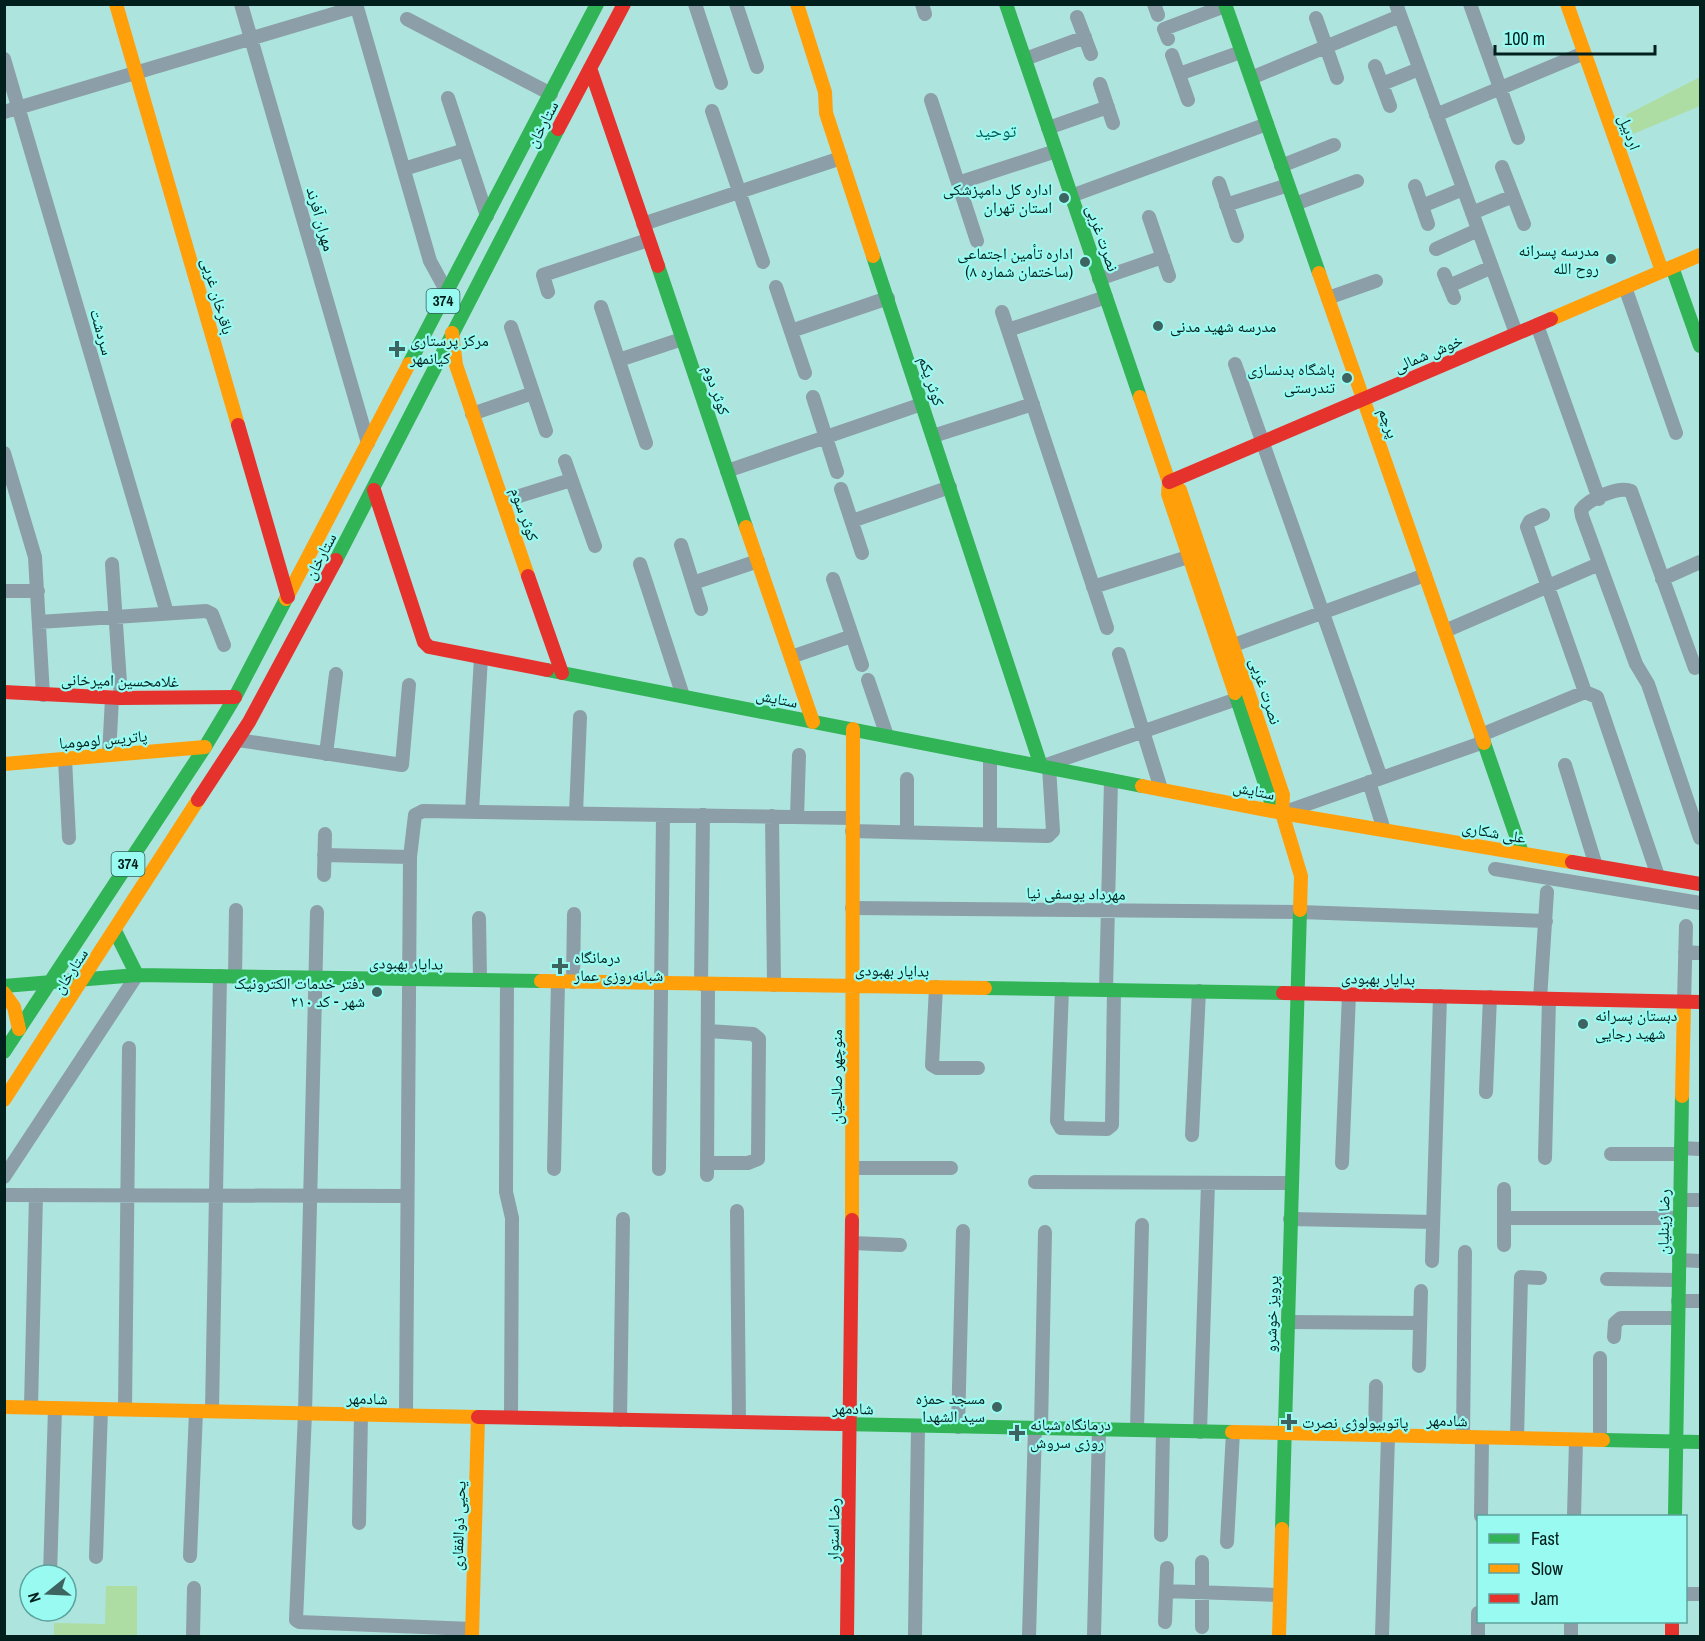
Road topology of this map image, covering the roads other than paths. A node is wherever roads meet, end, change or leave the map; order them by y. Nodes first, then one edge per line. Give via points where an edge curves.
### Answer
1 (116, 4) edge
2 (241, 4) edge
3 (624, 4) edge
4 (695, 4) edge
5 (736, 4) edge
6 (785, 4) edge
7 (797, 4) edge
8 (1470, 4) edge
9 (1567, 4) edge
10 (595, 5) edge
11 (1007, 5) edge
12 (1225, 5) edge
13 (356, 6) edge
14 (1398, 10) edge
15 (1077, 17) dead end
16 (1316, 18) dead end
17 (407, 19) dead end
18 (1085, 38) junction
19 (251, 39) junction
20 (1167, 39) dead end
21 (1326, 47) junction
22 (1241, 52) junction
23 (1584, 53) junction
24 (1091, 54) dead end
25 (1172, 55) dead end
26 (4, 59) edge
27 (1024, 59) junction
28 (1375, 66) dead end
29 (757, 67) dead end
30 (590, 68) junction
31 (1419, 69) junction
32 (136, 73) junction
33 (1179, 74) junction
34 (1251, 78) junction
35 (1337, 78) dead end
36 (721, 83) dead end
37 (1100, 84) dead end
38 (1382, 84) junction
39 (1500, 88) junction
40 (551, 94) junction
41 (448, 98) dead end
42 (931, 100) dead end
43 (1188, 100) dead end
44 (1390, 106) dead end
45 (19, 108) junction
46 (1108, 108) junction
47 (712, 111) dead end
48 (4, 112) edge
49 (826, 113) junction
50 (1436, 115) junction
51 (1113, 123) dead end
52 (1267, 124) junction
53 (1048, 128) junction
54 (1518, 138) dead end
55 (1334, 145) dead end
56 (465, 150) junction
57 (1056, 151) junction
58 (842, 158) junction
59 (1281, 166) junction
60 (1502, 167) dead end
61 (404, 169) junction
62 (1356, 180) dead end
63 (958, 183) junction
64 (1219, 183) dead end
65 (1288, 185) junction
66 (1415, 186) dead end
67 (1463, 189) junction
68 (740, 192) junction
69 (1071, 196) junction
70 (1513, 196) junction
71 (1295, 204) junction
72 (1226, 205) junction
73 (1422, 206) junction
74 (1472, 213) junction
75 (487, 216) junction
76 (1149, 217) dead end
77 (643, 224) junction
78 (1428, 224) dead end
79 (1524, 224) dead end
80 (1478, 230) junction
81 (1238, 236) dead end
82 (648, 240) junction
83 (977, 241) dead end
84 (1436, 249) dead end
85 (1701, 255) edge
86 (1163, 257) junction
87 (763, 262) dead end
88 (1492, 267) junction
89 (1668, 269) junction
90 (1169, 276) dead end
91 (1100, 279) junction
92 (1376, 281) dead end
93 (1449, 286) dead end
94 (776, 287) dead end
95 (1625, 287) junction
96 (447, 292) junction
97 (548, 292) dead end
98 (1106, 297) junction
99 (888, 298) junction
100 (1328, 298) junction
101 (601, 307) dead end
102 (437, 311) junction
103 (1002, 312) dead end
104 (458, 319) junction
105 (1536, 325) junction
106 (511, 327) dead end
107 (1008, 330) junction
108 (791, 331) junction
109 (452, 333) junction
110 (1516, 333) junction
111 (682, 339) junction
112 (1701, 346) edge
113 (417, 351) junction
114 (619, 360) junction
115 (437, 363) junction
116 (1235, 363) dead end
117 (456, 365) junction
118 (805, 373) dead end
119 (533, 393) junction
120 (813, 397) dead end
121 (1363, 398) junction
122 (922, 404) junction
123 (1033, 404) junction
124 (472, 414) junction
125 (546, 431) dead end
126 (1676, 433) dead end
127 (933, 436) junction
128 (826, 437) junction
129 (1262, 442) junction
130 (368, 443) junction
131 (646, 443) dead end
132 (4, 453) edge
133 (565, 461) dead end
134 (727, 471) junction
135 (837, 472) dead end
136 (572, 480) junction
137 (1169, 482) junction
138 (950, 487) junction
139 (841, 489) dead end
140 (375, 490) junction
141 (1599, 499) junction
142 (503, 501) junction
143 (1543, 515) dead end
144 (852, 521) junction
145 (681, 545) dead end
146 (595, 546) dead end
147 (862, 553) dead end
148 (1188, 557) junction
149 (758, 561) junction
150 (1701, 562) edge
151 (112, 564) dead end
152 (640, 564) dead end
153 (1599, 564) junction
154 (1425, 575) junction
155 (833, 579) dead end
156 (1662, 579) junction
157 (693, 583) junction
158 (1094, 587) junction
159 (1548, 587) junction
160 (4, 591) edge
161 (38, 591) junction
162 (288, 597) junction
163 (701, 609) dead end
164 (167, 613) junction
165 (1323, 613) junction
166 (116, 617) junction
167 (39, 622) junction
168 (1107, 628) dead end
169 (1445, 631) junction
170 (852, 636) junction
171 (224, 645) dead end
172 (1234, 645) junction
173 (1119, 654) dead end
174 (481, 657) junction
175 (791, 657) junction
176 (862, 665) dead end
177 (1695, 668) dead end
178 (562, 673) junction
179 (336, 674) dead end
180 (867, 680) dead end
181 (410, 685) dead end
182 (4, 692) edge
183 (1585, 692) junction
184 (43, 694) junction
185 (683, 696) junction
186 (235, 697) junction
187 (117, 698) junction
188 (1237, 699) junction
189 (580, 717) dead end
190 (813, 722) junction
191 (853, 729) junction
192 (1144, 730) junction
193 (887, 736) junction
194 (1483, 738) junction
195 (238, 740) junction
196 (205, 747) junction
197 (327, 754) junction
198 (108, 755) junction
199 (799, 755) dead end
200 (990, 756) junction
201 (65, 759) junction
202 (4, 764) edge
203 (1565, 765) dead end
204 (1045, 767) junction
205 (907, 779) dead end
206 (1111, 780) junction
207 (1375, 780) junction
208 (1161, 789) junction
209 (472, 812) junction
210 (576, 813) junction
211 (1282, 813) junction
212 (663, 815) junction
213 (703, 815) junction
214 (772, 816) junction
215 (797, 817) junction
216 (853, 824) junction
217 (1384, 830) junction
218 (907, 832) junction
219 (325, 834) dead end
220 (990, 834) junction
221 (69, 838) dead end
222 (1701, 838) edge
223 (1522, 854) junction
224 (324, 855) junction
225 (410, 857) junction
226 (1596, 866) junction
227 (1495, 868) dead end
228 (324, 875) dead end
229 (1658, 876) junction
230 (1701, 884) edge
231 (1547, 892) dead end
232 (1701, 903) edge
233 (852, 908) junction
234 (236, 910) dead end
235 (1108, 910) junction
236 (317, 912) dead end
237 (1300, 912) junction
238 (574, 914) dead end
239 (479, 918) dead end
240 (1546, 921) junction
241 (1686, 926) dead end
242 (115, 931) junction
243 (1685, 952) junction
244 (1701, 953) edge
245 (136, 975) junction
246 (220, 976) junction
247 (235, 977) junction
248 (316, 978) junction
249 (84, 979) junction
250 (409, 979) junction
251 (480, 980) junction
252 (50, 981) junction
253 (507, 981) junction
254 (558, 981) junction
255 (573, 982) junction
256 (662, 983) junction
257 (704, 984) junction
258 (774, 985) junction
259 (4, 986) edge
260 (852, 986) junction
261 (936, 987) junction
262 (1062, 989) junction
263 (1110, 990) junction
264 (1199, 991) junction
265 (4, 993) edge
266 (1296, 993) junction
267 (1348, 994) junction
268 (1440, 996) junction
269 (1490, 997) junction
270 (1544, 999) junction
271 (1684, 1002) junction
272 (1701, 1002) edge
273 (19, 1029) junction
274 (708, 1031) junction
275 (129, 1048) dead end
276 (4, 1052) edge
277 (978, 1068) dead end
278 (1486, 1092) dead end
279 (4, 1100) edge
280 (1192, 1135) dead end
281 (1701, 1149) edge
282 (1681, 1151) junction
283 (1611, 1154) dead end
284 (1545, 1158) dead end
285 (1342, 1163) dead end
286 (852, 1168) junction
287 (951, 1168) dead end
288 (554, 1169) dead end
289 (659, 1169) dead end
290 (4, 1177) edge
291 (1035, 1182) dead end
292 (1208, 1183) junction
293 (1291, 1183) junction
294 (1504, 1189) dead end
295 (4, 1195) edge
296 (36, 1195) junction
297 (127, 1195) junction
298 (216, 1196) junction
299 (309, 1196) junction
300 (407, 1196) junction
301 (1680, 1200) junction
302 (1701, 1200) edge
303 (737, 1211) dead end
304 (1504, 1218) junction
305 (1680, 1218) junction
306 (623, 1219) dead end
307 (1290, 1219) junction
308 (1433, 1222) junction
309 (1142, 1225) dead end
310 (963, 1231) dead end
311 (1045, 1232) dead end
312 (852, 1243) junction
313 (900, 1245) dead end
314 (1504, 1245) dead end
315 (1465, 1252) dead end
316 (1679, 1260) junction
317 (1701, 1261) edge
318 (1432, 1262) dead end
319 (1540, 1278) dead end
320 (1607, 1279) dead end
321 (1679, 1280) junction
322 (1421, 1291) dead end
323 (1678, 1301) junction
324 (1701, 1302) edge
325 (1678, 1318) junction
326 (1287, 1322) junction
327 (1420, 1323) junction
328 (1614, 1337) dead end
329 (1600, 1358) dead end
330 (1419, 1365) dead end
331 (1376, 1386) dead end
332 (4, 1407) edge
333 (31, 1407) junction
334 (55, 1408) junction
335 (101, 1409) junction
336 (125, 1409) junction
337 (196, 1411) junction
338 (212, 1411) junction
339 (305, 1413) junction
340 (361, 1414) junction
341 (406, 1415) junction
342 (478, 1417) junction
343 (511, 1417) junction
344 (620, 1420) junction
345 (739, 1422) junction
346 (851, 1424) junction
347 (918, 1426) junction
348 (958, 1427) junction
349 (1038, 1428) junction
350 (1099, 1430) junction
351 (1137, 1430) junction
352 (1163, 1431) junction
353 (1200, 1432) junction
354 (1233, 1432) junction
355 (1285, 1434) junction
356 (1382, 1436) junction
357 (1463, 1437) junction
358 (1482, 1438) junction
359 (1517, 1438) junction
360 (1576, 1440) junction
361 (1600, 1440) junction
362 (1677, 1442) junction
363 (1701, 1442) edge
364 (1481, 1515) edge
365 (1574, 1515) edge
366 (1675, 1515) edge
367 (359, 1523) dead end
368 (1161, 1535) dead end
369 (1227, 1542) dead end
370 (190, 1556) dead end
371 (96, 1557) dead end
372 (1202, 1562) dead end
373 (50, 1563) edge
374 (1167, 1568) dead end
375 (194, 1588) dead end
376 (1166, 1591) junction
377 (1202, 1592) junction
378 (1280, 1595) junction
379 (1165, 1622) dead end
380 (1202, 1627) dead end
381 (472, 1633) edge
382 (193, 1636) edge
383 (847, 1636) edge
384 (915, 1636) edge
385 (1029, 1636) edge
386 (1094, 1636) edge
387 (1279, 1636) edge
388 (1383, 1636) edge

1 - 32 main road, باقرخان غربی
2 - 19 street, مهران آفرند
3 - 30 main road, ستارخان / 374
4 - 36 street
5 - 29 street
6 - 49 main road via 815,96
7 - 49 main road, کوثر یکم via 825,92
8 - 39 street
9 - 23 main road, اردبیل
10 - 40 main road, ستارخان / 374
11 - 27 main road, نصرت غربی
12 - 20 street via 1164,29
12 - 22 main road, پرچم
13 - 19 street
13 - 61 street
14 - 21 street
14 - 31 street
15 - 18 street
16 - 21 street
17 - 40 street
18 - 24 street
18 - 27 street
19 - 32 street
19 - 130 street, مهران آفرند
21 - 34 street
21 - 35 street
22 - 33 street
22 - 34 main road, پرچم
23 - 39 street
23 - 89 main road, اردبیل
25 - 33 street
26 - 45 street, سردشت
27 - 53 main road, نصرت غربی
28 - 38 street
30 - 77 main road, کوثر دوم
30 - 104 main road, ستارخان / 374
31 - 38 street
31 - 50 street
32 - 45 street
32 - 162 main road, باقرخان غربی
33 - 43 street
34 - 52 main road, پرچم
37 - 46 street
38 - 44 street
39 - 50 street
39 - 54 street
40 - 75 main road, ستارخان / 374
41 - 56 street
42 - 63 street
45 - 48 street
45 - 164 street, سردشت
46 - 51 street
46 - 53 street
47 - 68 street
49 - 58 main road, کوثر یکم
50 - 67 street
52 - 59 main road, پرچم
52 - 69 street
53 - 57 main road, نصرت غربی
55 - 59 street
56 - 61 street
56 - 75 street
57 - 63 street
57 - 69 main road, نصرت غربی
58 - 68 street
58 - 99 main road, کوثر یکم
59 - 65 main road, پرچم
60 - 70 street
61 - 96 street via 430,261
62 - 71 street
63 - 83 street
64 - 72 street
65 - 71 main road, پرچم
65 - 72 street
66 - 73 street
67 - 73 street
67 - 74 street
68 - 77 street
68 - 87 street
69 - 91 main road, نصرت غربی
70 - 74 street
70 - 79 street
71 - 100 main road, پرچم
72 - 81 street
73 - 78 street
74 - 80 street
75 - 96 main road, ستارخان / 374
76 - 86 street
77 - 82 main road, کوثر دوم
80 - 84 street
80 - 88 street
82 - 97 street via 543,275
82 - 111 main road, کوثر دوم
85 - 89 main road, خوش شمالی
86 - 90 street
86 - 91 street
88 - 93 street
88 - 110 street
89 - 95 main road, خوش شمالی
89 - 112 main road, اردبیل
91 - 98 main road, نصرت غربی
92 - 100 street
94 - 108 street
95 - 105 main road, خوش شمالی
95 - 126 street
96 - 102 main road, ستارخان / 374
98 - 107 street
98 - 137 main road, نصرت غربی
99 - 108 street
99 - 122 main road, کوثر یکم
100 - 121 main road, پرچم
101 - 114 street
102 - 104 main road via 444,320
102 - 113 main road, ستارخان / 374
103 - 107 street
104 - 109 main road, ستارخان / 374
105 - 110 main road, خوش شمالی
105 - 141 street
106 - 119 street
107 - 123 street
108 - 118 street
109 - 115 main road, ستارخان / 374
109 - 117 main road, کوثر سوم
110 - 121 main road, خوش شمالی
111 - 114 street
111 - 134 main road, کوثر دوم
113 - 115 main road via 433,344
113 - 130 main road, ستارخان / 374
114 - 131 street
115 - 117 main road via 446,360
115 - 140 main road, ستارخان / 374
116 - 129 street
117 - 124 main road, کوثر سوم
119 - 124 street
119 - 125 street
120 - 128 street
121 - 129 main road, خوش شمالی
121 - 154 main road, پرچم
122 - 127 main road, کوثر یکم
122 - 128 street
123 - 127 street
123 - 158 street
124 - 142 main road, کوثر سوم
127 - 138 main road, کوثر یکم
128 - 134 street
128 - 135 street
129 - 137 main road, خوش شمالی
129 - 165 street
130 - 162 main road, ستارخان / 374
132 - 161 street via 33,549
133 - 136 street
134 - 149 main road, کوثر دوم
136 - 142 street
136 - 146 street
137 - 148 main road, نصرت غربی via 1168,494
137 - 172 main road, نصرت غربی via 1180,490
138 - 144 street
138 - 204 main road, کوثر یکم
139 - 144 street
140 - 174 main road, ستایش via 424,642
140 - 195 main road, ستارخان / 374
141 - 153 street via 1581,508
141 - 156 street via 1623,490 1632,493
142 - 178 main road, کوثر سوم
143 - 159 street via 1527,527
144 - 147 street
145 - 157 street
148 - 158 street
148 - 188 main road, نصرت غربی
149 - 157 street
149 - 175 main road, کوثر دوم
150 - 156 street
151 - 166 street
152 - 185 street
153 - 159 street
153 - 222 street via 1636,664 1648,684
154 - 165 street
154 - 169 main road, پرچم
155 - 170 street
156 - 177 street
157 - 163 street
158 - 168 street
159 - 169 street
159 - 183 street
160 - 161 street
161 - 167 street
162 - 186 main road, ستارخان / 374
164 - 166 street
164 - 171 street via 209,612
165 - 172 street
165 - 207 street
166 - 167 street
166 - 187 street
167 - 184 street
169 - 194 main road, پرچم
170 - 175 street
170 - 176 street
172 - 211 main road, نصرت غربی via 1283,795
173 - 192 street
174 - 178 main road, ستایش
174 - 209 street
175 - 190 main road, کوثر دوم
178 - 185 main road, ستایش
179 - 197 street
180 - 193 street
181 - 197 street via 402,765
182 - 184 main road, غلامحسین امیرخانی
183 - 194 street
183 - 229 street via 1597,697
184 - 187 main road, غلامحسین امیرخانی
185 - 190 main road, ستایش
186 - 187 main road, غلامحسین امیرخانی
186 - 196 main road, ستارخان / 374
187 - 198 street
188 - 192 street
188 - 211 main road, نصرت غربی via 1270,799
189 - 210 street
190 - 191 main road, ستایش
191 - 193 main road, ستایش
191 - 216 main road, منوچهر صالحیان
192 - 204 street
192 - 208 street
193 - 200 main road, ستایش
194 - 207 street
194 - 223 main road, پرچم
195 - 197 street
195 - 242 main road, ستارخان / 374
196 - 198 main road, پاتریس لومومبا
196 - 252 main road, ستارخان / 374
198 - 201 main road, پاتریس لومومبا
199 - 215 street
200 - 204 main road, ستایش
200 - 220 street
201 - 202 main road, پاتریس لومومبا
201 - 221 street
203 - 226 street
204 - 206 main road, ستایش
204 - 220 street via 1051,835
205 - 218 street
206 - 208 main road, ستایش
206 - 235 street
207 - 211 street
207 - 217 street
208 - 211 main road, ستایش
209 - 210 street
209 - 225 street via 423,811 413,818
210 - 212 street
211 - 217 main road, علی شکاری
211 - 237 main road, نصرت غربی via 1300,876
212 - 213 street
212 - 256 street
213 - 214 street
213 - 257 street
214 - 215 street
214 - 258 street
215 - 216 street
216 - 218 street
216 - 233 main road, منوچهر صالحیان
217 - 223 main road, علی شکاری
218 - 220 street
219 - 224 street
223 - 226 main road, علی شکاری
224 - 225 street
224 - 228 street
225 - 250 street
226 - 229 main road, علی شکاری
227 - 232 street
229 - 230 main road, علی شکاری
231 - 240 street
233 - 235 street, مهرداد یوسفی نیا
233 - 260 main road, منوچهر صالحیان
234 - 247 street
235 - 237 street, مهرداد یوسفی نیا
235 - 263 street
236 - 248 street
237 - 240 street, مهرداد یوسفی نیا
237 - 266 main road, نصرت غربی
238 - 255 street
239 - 251 street
240 - 270 street
241 - 243 street
242 - 245 main road
242 - 249 main road, ستارخان / 374
243 - 244 street
243 - 271 street
245 - 246 main road, بدایار بهبودی
245 - 249 main road, بدایار بهبودی
245 - 290 street
246 - 247 main road, بدایار بهبودی
246 - 298 street
247 - 248 main road, بدایار بهبودی
248 - 250 main road, بدایار بهبودی
248 - 299 street
249 - 252 main road, بدایار بهبودی
249 - 279 main road, ستارخان / 374
250 - 251 main road, بدایار بهبودی
250 - 300 street
251 - 253 main road, بدایار بهبودی
252 - 259 main road, بدایار بهبودی
252 - 273 main road, ستارخان / 374
253 - 254 main road, بدایار بهبودی
253 - 343 street
254 - 255 main road, بدایار بهبودی
254 - 288 street
255 - 256 main road, بدایار بهبودی
256 - 257 main road, بدایار بهبودی
256 - 289 street
257 - 258 main road, بدایار بهبودی
257 - 274 street
258 - 260 main road, بدایار بهبودی
260 - 261 main road, بدایار بهبودی
260 - 286 main road, منوچهر صالحیان
261 - 262 main road, بدایار بهبودی
261 - 277 street via 932,1065
262 - 263 main road, بدایار بهبودی
262 - 263 street via 1058,1125 1107,1129 1112,1125
263 - 264 main road, بدایار بهبودی
264 - 266 main road, بدایار بهبودی
264 - 280 street
265 - 273 main road via 14,1007
266 - 267 main road, بدایار بهبودی
266 - 293 main road, پرویز خوشرو
267 - 268 main road, بدایار بهبودی
267 - 285 street
268 - 269 main road, بدایار بهبودی
268 - 308 street
269 - 270 main road, بدایار بهبودی
269 - 278 street
270 - 271 main road, بدایار بهبودی
270 - 284 street
271 - 272 main road, بدایار بهبودی
271 - 282 main road, رضا زینلیان
273 - 276 main road, ستارخان / 374
274 - 274 street via 707,1169 758,1159 759,1051 759,1039 753,1034
275 - 297 street
281 - 282 street
282 - 283 street
282 - 301 main road, رضا زینلیان
286 - 287 street
286 - 312 main road, منوچهر صالحیان
291 - 292 street
292 - 293 street
292 - 353 street
293 - 307 main road, پرویز خوشرو
294 - 304 street
295 - 296 street
296 - 297 street
296 - 333 street
297 - 298 street
297 - 336 street
298 - 299 street
298 - 338 street
299 - 300 street
299 - 339 street
300 - 341 street
301 - 302 street
301 - 305 main road, رضا زینلیان
303 - 345 street
304 - 305 street
304 - 314 street
305 - 316 main road, رضا زینلیان
306 - 344 street
307 - 308 street
307 - 326 main road, پرویز خوشرو
308 - 318 street
309 - 351 street
310 - 348 street
311 - 349 street
312 - 313 street
312 - 346 main road, منوچهر صالحیان
315 - 357 street
316 - 317 street
316 - 321 main road, رضا زینلیان
319 - 359 street via 1521,1277
320 - 321 street
321 - 323 main road, رضا زینلیان
322 - 327 street
323 - 324 street
323 - 325 main road, رضا زینلیان
325 - 328 street via 1621,1318 1615,1323
325 - 362 main road, رضا زینلیان
326 - 327 street
326 - 355 main road, پرویز خوشرو
327 - 330 street
329 - 361 street
331 - 356 street
332 - 333 main road, شادمهر
333 - 334 main road, شادمهر
334 - 335 main road, شادمهر
334 - 373 street
335 - 336 main road, شادمهر
335 - 371 street
336 - 337 main road, شادمهر
337 - 338 main road, شادمهر
337 - 370 street
338 - 339 main road, شادمهر
339 - 340 main road, شادمهر
339 - 381 street via 297,1621
340 - 341 main road, شادمهر
340 - 367 street
341 - 342 main road, شادمهر
342 - 343 main road, شادمهر
342 - 381 main road, یحیی ذوالفقاری
343 - 344 main road, شادمهر
344 - 345 main road, شادمهر
345 - 346 main road, شادمهر
346 - 347 main road, شادمهر
346 - 383 main road, رضا استوار
347 - 348 main road, شادمهر
347 - 384 street
348 - 349 main road, شادمهر
349 - 350 main road, شادمهر
349 - 385 street
350 - 351 main road, شادمهر
350 - 386 street
351 - 352 main road, شادمهر
352 - 353 main road, شادمهر
352 - 368 street
353 - 354 main road, شادمهر
354 - 355 main road, شادمهر
354 - 369 street
355 - 356 main road, شادمهر
355 - 378 main road, پرویز خوشرو
356 - 357 main road, شادمهر
356 - 388 street
357 - 358 main road, شادمهر
358 - 359 main road, شادمهر
358 - 364 street
359 - 360 main road, شادمهر
360 - 361 main road, شادمهر
360 - 365 street
361 - 362 main road, شادمهر
362 - 363 main road, شادمهر
362 - 366 main road, رضا زینلیان
372 - 377 street
374 - 376 street
375 - 382 street
376 - 377 street
376 - 379 street
377 - 378 street
377 - 380 street
378 - 387 main road, پرویز خوشرو

